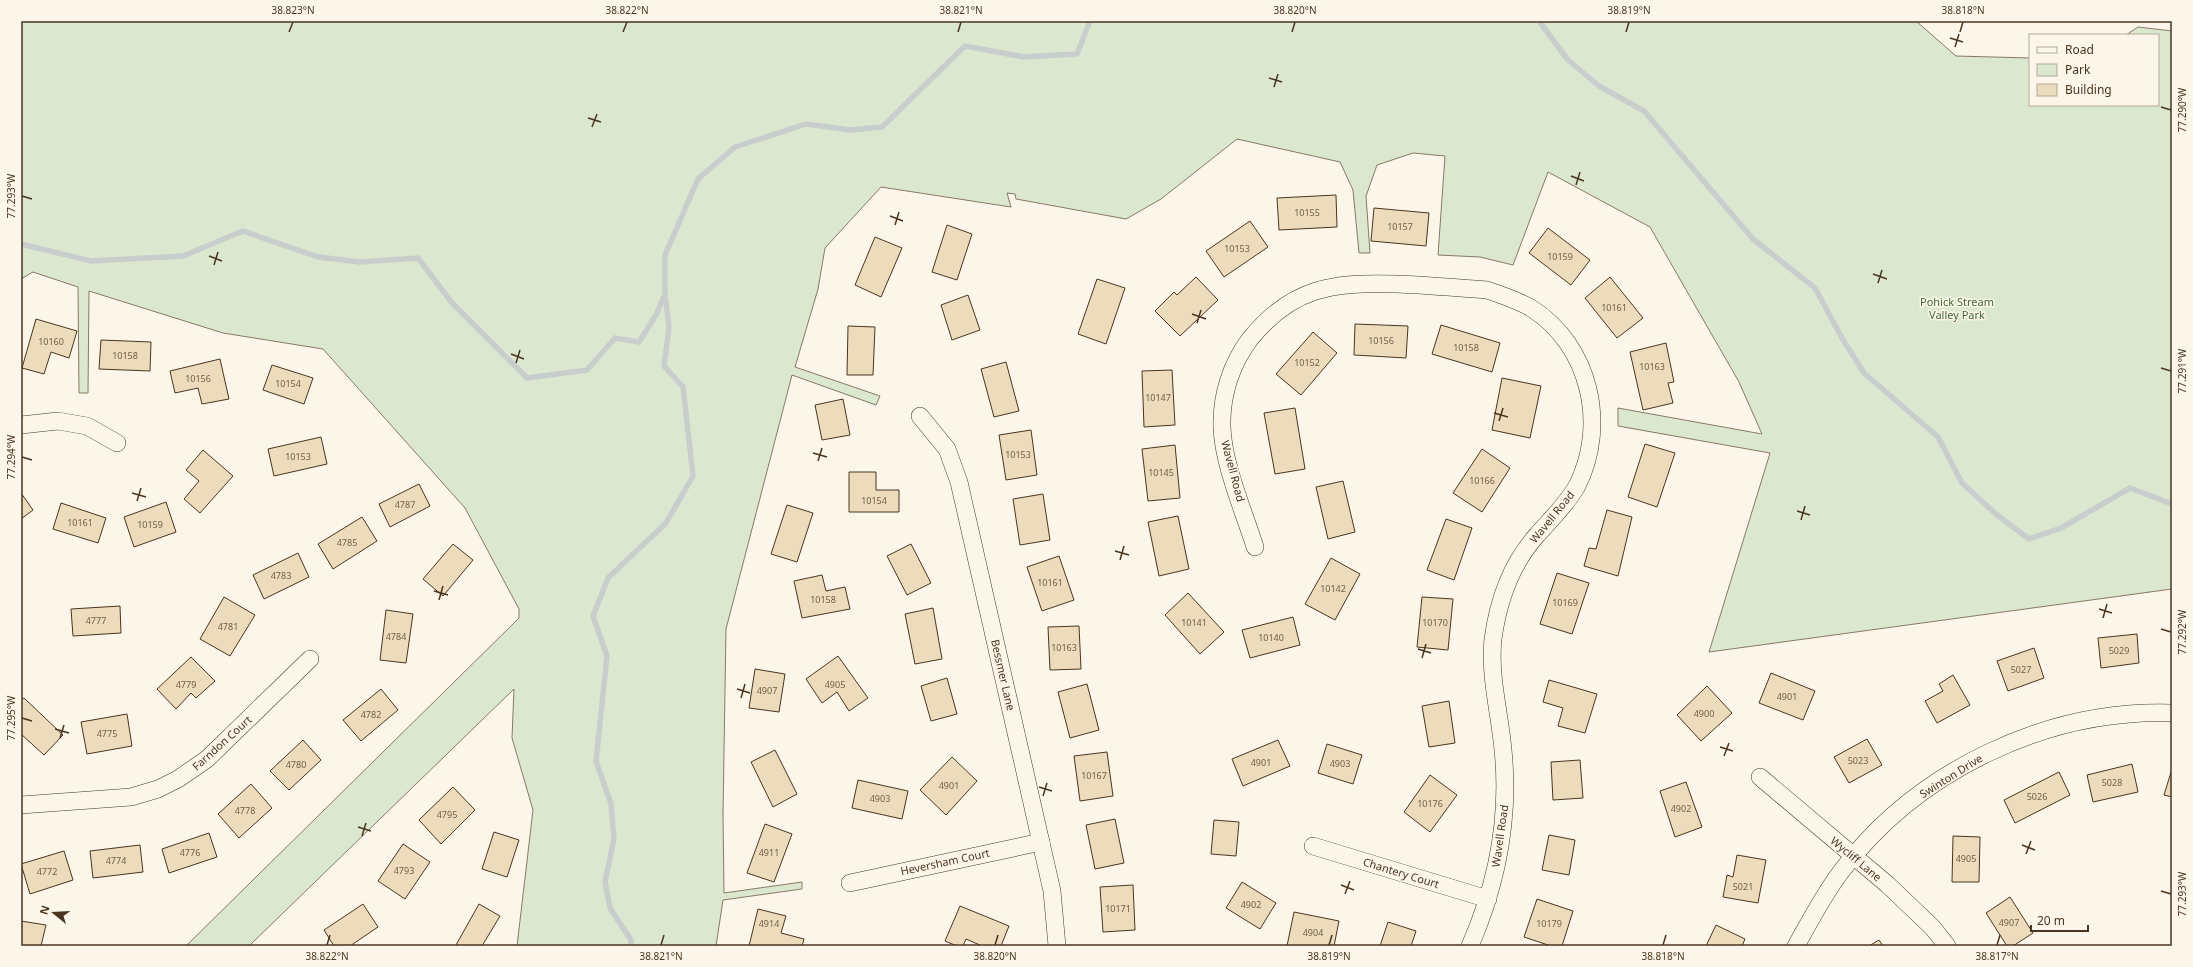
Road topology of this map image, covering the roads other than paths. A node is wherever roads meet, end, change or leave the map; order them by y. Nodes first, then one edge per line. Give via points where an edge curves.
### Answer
1 (920, 416) dead end
2 (21, 425) edge
3 (117, 443) dead end
4 (1255, 547) dead end
5 (310, 659) dead end
6 (2172, 713) edge
7 (1760, 777) dead end
8 (21, 805) edge
9 (1041, 842) junction
10 (1313, 846) dead end
11 (1854, 856) junction
12 (850, 883) dead end
13 (1488, 899) junction
14 (1057, 946) edge
15 (1470, 946) edge
16 (1796, 946) edge
17 (1947, 946) edge

1 - 9 street, Bessmer Lane via 947,449 959,482
2 - 3 street via 58,421 87,426
4 - 13 street, Wavell Road via 1225,452 1222,428 1224,404 1231,373 1243,348 1263,324 1287,305 1318,290 1358,283 1487,290 1506,296 1542,316 1562,335 1575,355 1586,380 1592,403 1592,441 1586,464 1576,486 1565,503 1536,536 1512,573 1497,615 1493,666 1503,752 1504,803 1498,857
5 - 8 street, Farndon Court via 207,759 178,779 158,789 131,797
6 - 11 street, Swinton Drive via 2085,720 2030,735 1995,749 1928,788 1883,826
7 - 11 street, Wycliff Lane
9 - 12 street, Heversham Court
9 - 14 street, Bessmer Lane via 1052,891
10 - 13 street, Chantery Court
11 - 16 street, Swinton Drive via 1824,896
11 - 17 street, Wycliff Lane via 1933,928
13 - 15 street, Wavell Road

